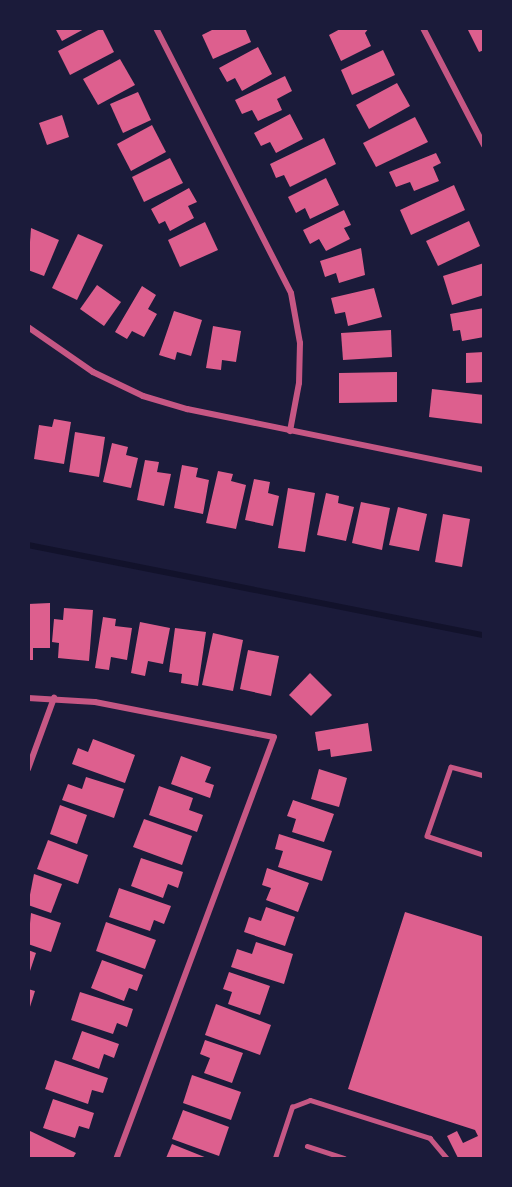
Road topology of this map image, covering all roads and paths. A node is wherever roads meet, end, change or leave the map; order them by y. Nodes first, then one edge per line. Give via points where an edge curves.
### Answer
1 (156, 28) edge
2 (423, 28) edge
3 (483, 145) edge
4 (28, 327) edge
5 (290, 431) junction
6 (483, 470) edge
7 (28, 698) edge
8 (54, 698) junction
9 (28, 769) edge
10 (483, 776) edge
11 (483, 855) edge
12 (307, 1146) dead end
13 (117, 1158) edge
14 (275, 1158) edge
15 (344, 1158) edge
16 (447, 1158) edge

1 - 5 street via 291,293 300,343 299,383
2 - 3 street
4 - 5 street via 93,372 143,396
5 - 6 street
7 - 8 street
8 - 9 street
8 - 13 street via 274,737
10 - 11 lane via 451,767 427,836
12 - 15 lane
14 - 16 lane via 292,1107 310,1100 430,1138

